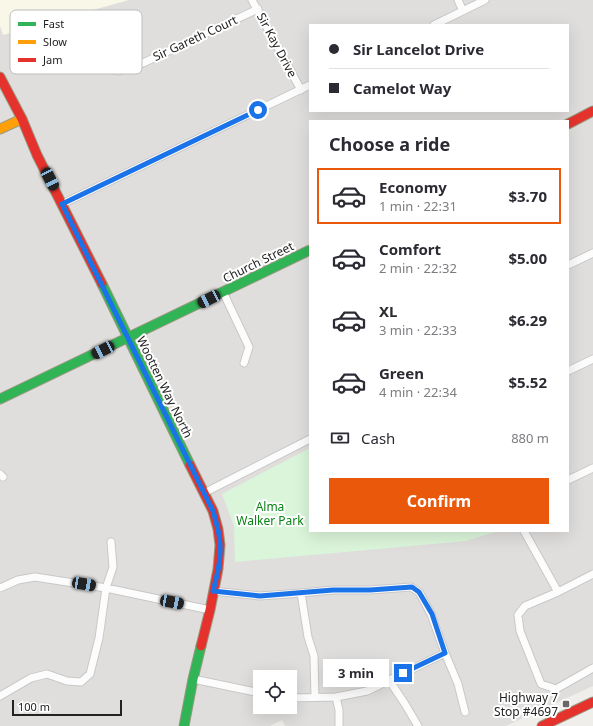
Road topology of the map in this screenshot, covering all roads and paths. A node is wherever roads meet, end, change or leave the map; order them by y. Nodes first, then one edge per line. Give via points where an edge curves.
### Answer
1 (252, 0) edge
2 (458, 0) edge
3 (485, 0) edge
4 (258, 9) junction
5 (463, 11) junction
6 (436, 24) edge
7 (142, 62) edge
8 (0, 77) edge
9 (309, 86) edge
10 (301, 90) junction
11 (593, 111) edge
12 (22, 119) junction
13 (569, 123) edge
14 (0, 129) edge
15 (62, 204) junction
16 (309, 250) edge
17 (593, 253) edge
18 (569, 265) edge
19 (223, 292) junction
20 (128, 338) junction
21 (593, 359) edge
22 (244, 364) dead end
23 (569, 371) edge
24 (0, 399) edge
25 (309, 439) edge
26 (593, 468) edge
27 (569, 480) edge
28 (204, 493) junction
29 (525, 532) edge
30 (111, 542) dead end
31 (593, 574) edge
32 (0, 588) edge
33 (106, 588) junction
34 (213, 591) junction
35 (558, 592) junction
36 (302, 593) junction
37 (210, 610) junction
38 (445, 653) junction
39 (593, 668) edge
40 (193, 679) junction
41 (389, 680) junction
42 (253, 692) edge
43 (0, 696) edge
44 (315, 697) junction
45 (336, 697) junction
46 (297, 698) edge
47 (593, 702) edge
48 (465, 712) dead end
49 (184, 726) edge
50 (339, 726) edge
51 (418, 726) edge
52 (542, 726) edge

1 - 4 street, Sir Kay Drive
2 - 5 street
3 - 5 street
4 - 7 street, Sir Gareth Court
4 - 10 street, Sir Kay Drive
5 - 6 street
8 - 12 street, Wootten Way North
9 - 10 street
10 - 15 street
11 - 13 street
12 - 14 street
12 - 15 street, Wootten Way North
15 - 20 street, Wootten Way North
16 - 19 street, Church Street
17 - 18 street
19 - 20 street, Church Street
19 - 22 street via 249,347
20 - 24 street, Church Street
20 - 28 street, Wootten Way North
21 - 23 street
25 - 28 street
26 - 27 street
28 - 34 street, Wootten Way North via 213,511 220,545
29 - 35 street
30 - 33 street via 113,567
31 - 35 street
32 - 33 street via 18,580 35,577
33 - 37 street
33 - 43 street via 99,638 90,674 81,682 67,681 47,674 31,678
34 - 36 street via 260,596
34 - 37 street, Wootten Way North
35 - 39 street via 525,606 518,615 520,631 541,684 556,689
36 - 38 street via 412,587 419,592 432,614
36 - 44 street via 308,637 314,656
37 - 40 street, Wootten Way North
38 - 41 street
38 - 48 street via 458,684
40 - 42 street
40 - 49 street, Wootten Way North
41 - 45 street via 367,691
41 - 51 street
44 - 45 street
44 - 46 street
45 - 50 street
47 - 52 street

